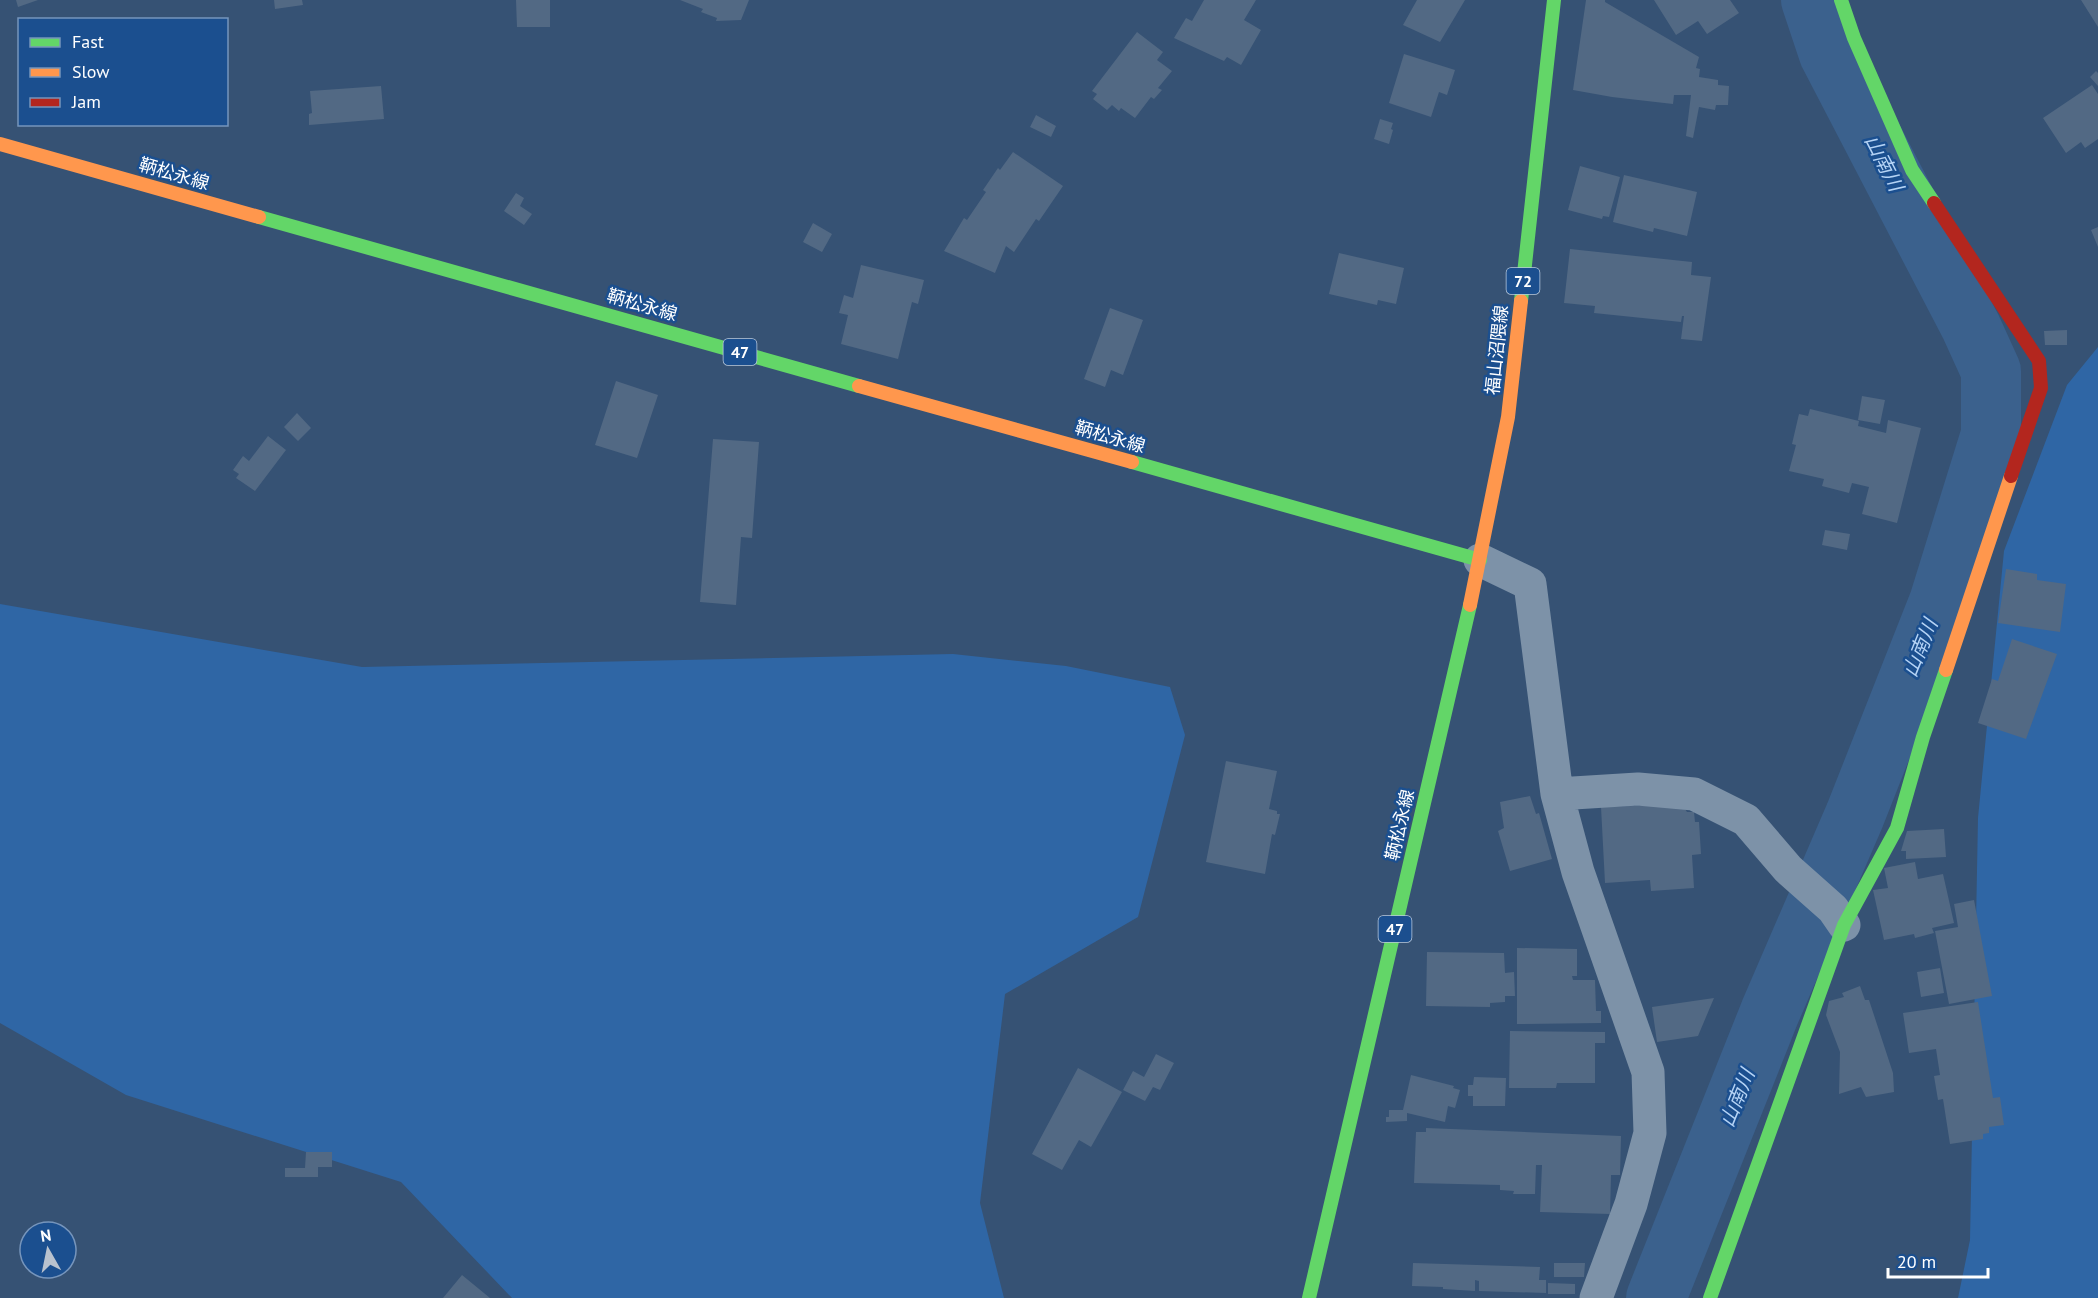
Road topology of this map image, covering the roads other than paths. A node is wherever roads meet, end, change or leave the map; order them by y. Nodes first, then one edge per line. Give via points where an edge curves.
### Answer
1 (1554, 0) edge
2 (1841, 0) edge
3 (0, 144) edge
4 (1480, 560) junction
5 (1557, 794) junction
6 (1838, 917) junction
7 (1309, 1298) edge
8 (1596, 1298) edge
9 (1710, 1298) edge

1 - 4 main road, 福山沼隈線 / 72 via 1508,417
2 - 6 main road via 1912,170 2039,361 2041,388 1923,736 1897,828
3 - 4 main road, 鞆松永線 / 47
4 - 5 street via 1530,584
4 - 7 main road, 鞆松永線 / 47
5 - 6 street via 1638,789 1694,794 1746,820 1788,869
5 - 8 street via 1578,872 1648,1072 1650,1133 1631,1204
6 - 9 main road

